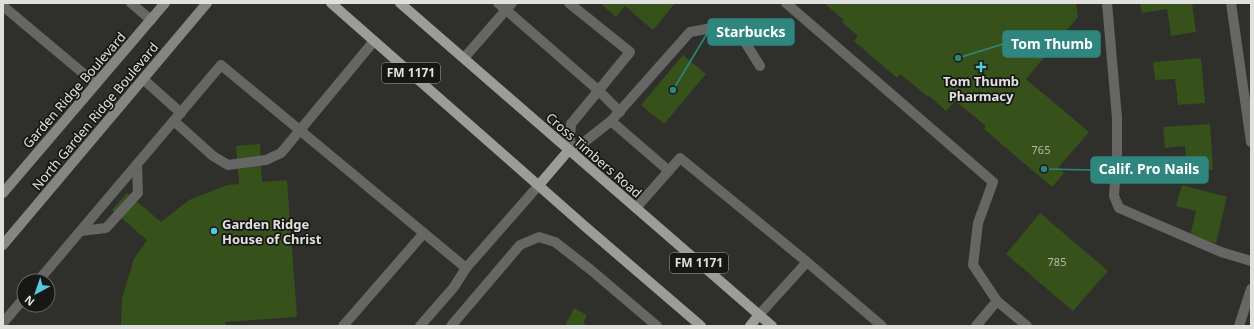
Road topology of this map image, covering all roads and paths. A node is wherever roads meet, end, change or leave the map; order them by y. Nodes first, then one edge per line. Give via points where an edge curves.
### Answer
1 (131, 3) edge
2 (165, 3) edge
3 (207, 3) edge
4 (331, 3) edge
5 (400, 3) edge
6 (498, 3) edge
7 (569, 3) edge
8 (786, 3) edge
9 (1107, 3) edge
10 (1231, 3) edge
11 (3, 6) edge
12 (510, 6) edge
13 (151, 20) junction
14 (374, 41) junction
15 (464, 58) junction
16 (760, 66) dead end
17 (143, 79) junction
18 (96, 84) junction
19 (598, 90) junction
20 (620, 112) junction
21 (181, 113) junction
22 (1249, 120) edge
23 (174, 121) junction
24 (611, 121) junction
25 (300, 131) junction
26 (1251, 142) edge
27 (569, 150) junction
28 (137, 165) junction
29 (669, 171) junction
30 (539, 186) junction
31 (3, 193) edge
32 (636, 208) junction
33 (81, 231) junction
34 (424, 233) junction
35 (3, 245) edge
36 (1251, 261) edge
37 (807, 262) junction
38 (466, 268) junction
39 (45, 273) edge
40 (1251, 289) edge
41 (997, 301) junction
42 (16, 308) edge
43 (759, 315) junction
44 (3, 323) edge
45 (343, 326) edge
46 (420, 326) edge
47 (451, 326) edge
48 (657, 326) edge
49 (701, 326) edge
50 (750, 326) edge
51 (772, 326) edge
52 (882, 326) edge
53 (976, 326) edge
54 (1027, 326) edge
55 (1239, 326) edge

1 - 13 street
2 - 13 main road, Garden Ridge Boulevard
3 - 17 main road, North Garden Ridge Boulevard
4 - 14 main road, FM 1171
5 - 15 main road, Cross Timbers Road / FM 1171
6 - 12 street
7 - 19 street via 630,52
8 - 41 street via 993,182 978,223 974,264
9 - 36 street via 1117,118 1114,196 1119,208 1221,252
10 - 22 street
11 - 18 street
12 - 15 street
12 - 19 street
13 - 18 main road, Garden Ridge Boulevard
14 - 25 street
14 - 30 main road, FM 1171
15 - 27 main road, Cross Timbers Road / FM 1171
16 - 20 street via 742,37 718,27 690,32
17 - 21 street
17 - 35 main road, North Garden Ridge Boulevard
18 - 31 main road, Garden Ridge Boulevard
19 - 20 street
19 - 27 street via 571,124
20 - 24 street
21 - 23 street
21 - 25 street via 221,65
22 - 26 street
23 - 25 street via 213,156 228,165 266,160 281,153
23 - 28 street
24 - 27 street via 583,143
24 - 29 street
25 - 34 street
27 - 30 main road
27 - 32 main road, Cross Timbers Road / FM 1171
28 - 33 street
28 - 33 street via 138,193 106,228
29 - 32 street
29 - 37 street via 680,158
30 - 38 street
30 - 49 main road, FM 1171
32 - 43 main road, Cross Timbers Road / FM 1171
33 - 39 street
34 - 38 street
34 - 45 street
37 - 43 street
37 - 52 street
38 - 46 street via 454,287
40 - 55 street
41 - 53 street
41 - 54 street
42 - 44 street
43 - 50 main road
43 - 51 main road, Cross Timbers Road / FM 1171
47 - 48 street via 520,245 538,238 555,242

